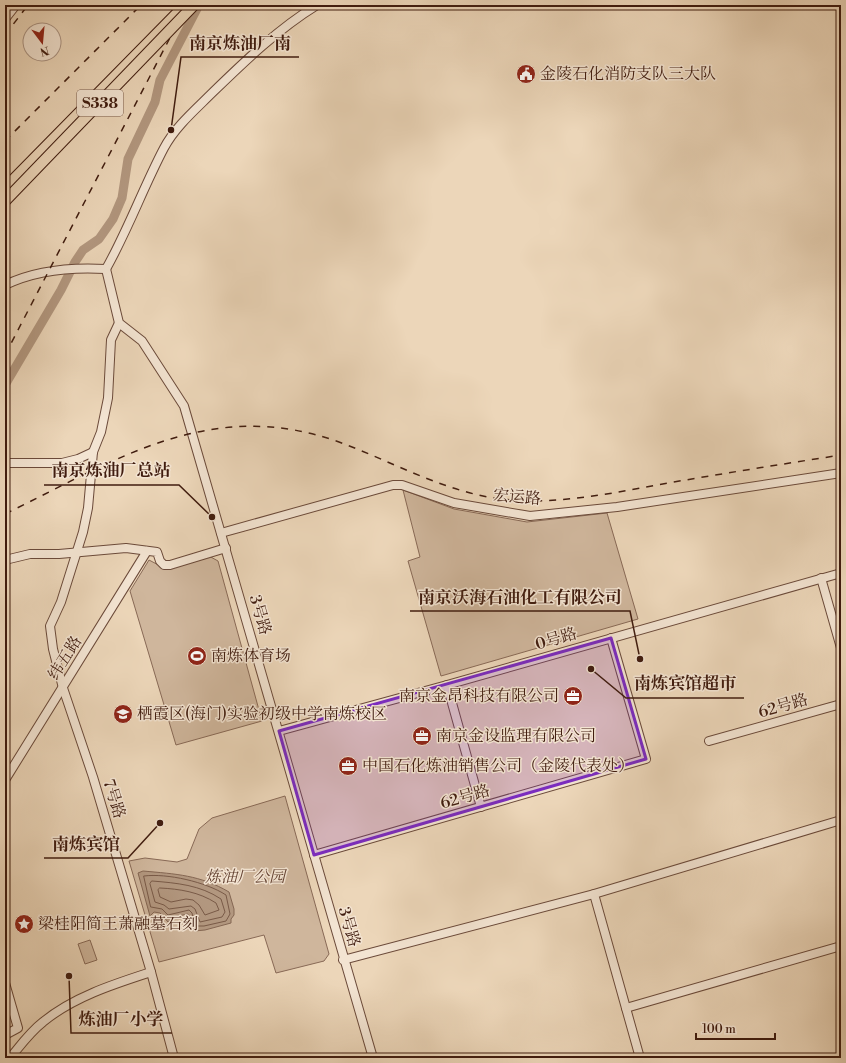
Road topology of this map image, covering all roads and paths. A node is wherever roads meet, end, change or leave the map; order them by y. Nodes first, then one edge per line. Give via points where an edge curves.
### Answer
1 (16, 5) edge
2 (185, 5) edge
3 (194, 5) edge
4 (317, 5) edge
5 (5, 19) edge
6 (5, 188) edge
7 (5, 201) edge
8 (106, 269) junction
9 (5, 285) edge
10 (119, 323) junction
11 (93, 452) junction
12 (5, 464) edge
13 (841, 473) edge
14 (221, 533) junction
15 (226, 548) junction
16 (147, 551) junction
17 (78, 552) junction
18 (5, 560) edge
19 (841, 573) edge
20 (821, 578) junction
21 (611, 638) junction
22 (841, 648) edge
23 (447, 685) junction
24 (63, 688) junction
25 (841, 704) edge
26 (279, 731) junction
27 (709, 741) dead end
28 (5, 780) edge
29 (481, 807) junction
30 (841, 820) edge
31 (314, 855) junction
32 (594, 894) junction
33 (841, 946) edge
34 (344, 960) junction
35 (150, 972) junction
36 (5, 983) edge
37 (626, 1008) junction
38 (5, 1035) edge
39 (10, 1058) edge
40 (174, 1058) edge
41 (373, 1058) edge
42 (640, 1058) edge

1 - 5 street
2 - 6 main road, S338
3 - 7 main road, S338, bridge
4 - 8 street via 280,31 240,66 175,131 164,148
8 - 9 street via 49,271
8 - 10 street
10 - 11 street, 7号路 via 111,340 108,398 101,432
10 - 14 street, 3号路 via 142,341 184,406
11 - 12 street via 62,463
11 - 17 street, 7号路 via 88,508
13 - 14 street, 宏运路 via 617,507 530,516 454,503 402,485 393,485
14 - 15 street, 3号路
15 - 16 street via 170,565 164,565 160,561 157,552
15 - 26 street, 3号路
16 - 17 street via 126,548
16 - 24 street, 纬五路
17 - 18 street via 30,554
17 - 24 street, 7号路 via 50,626
19 - 20 street, 0号路
20 - 21 street, 0号路
20 - 22 street
21 - 23 street, 0号路
21 - 29 street, 62号路 via 646,760
23 - 26 street, 0号路
23 - 29 street
24 - 28 street, 纬五路
24 - 35 street, 7号路
25 - 27 street, 62号路
26 - 31 street, 3号路
29 - 31 street, 62号路
30 - 32 street
31 - 34 street, 3号路
32 - 34 street
32 - 37 street
33 - 37 street
34 - 41 street, 3号路
35 - 39 street via 112,985 68,1005 42,1022
35 - 40 street, 7号路
36 - 38 street via 18,1028
37 - 42 street

